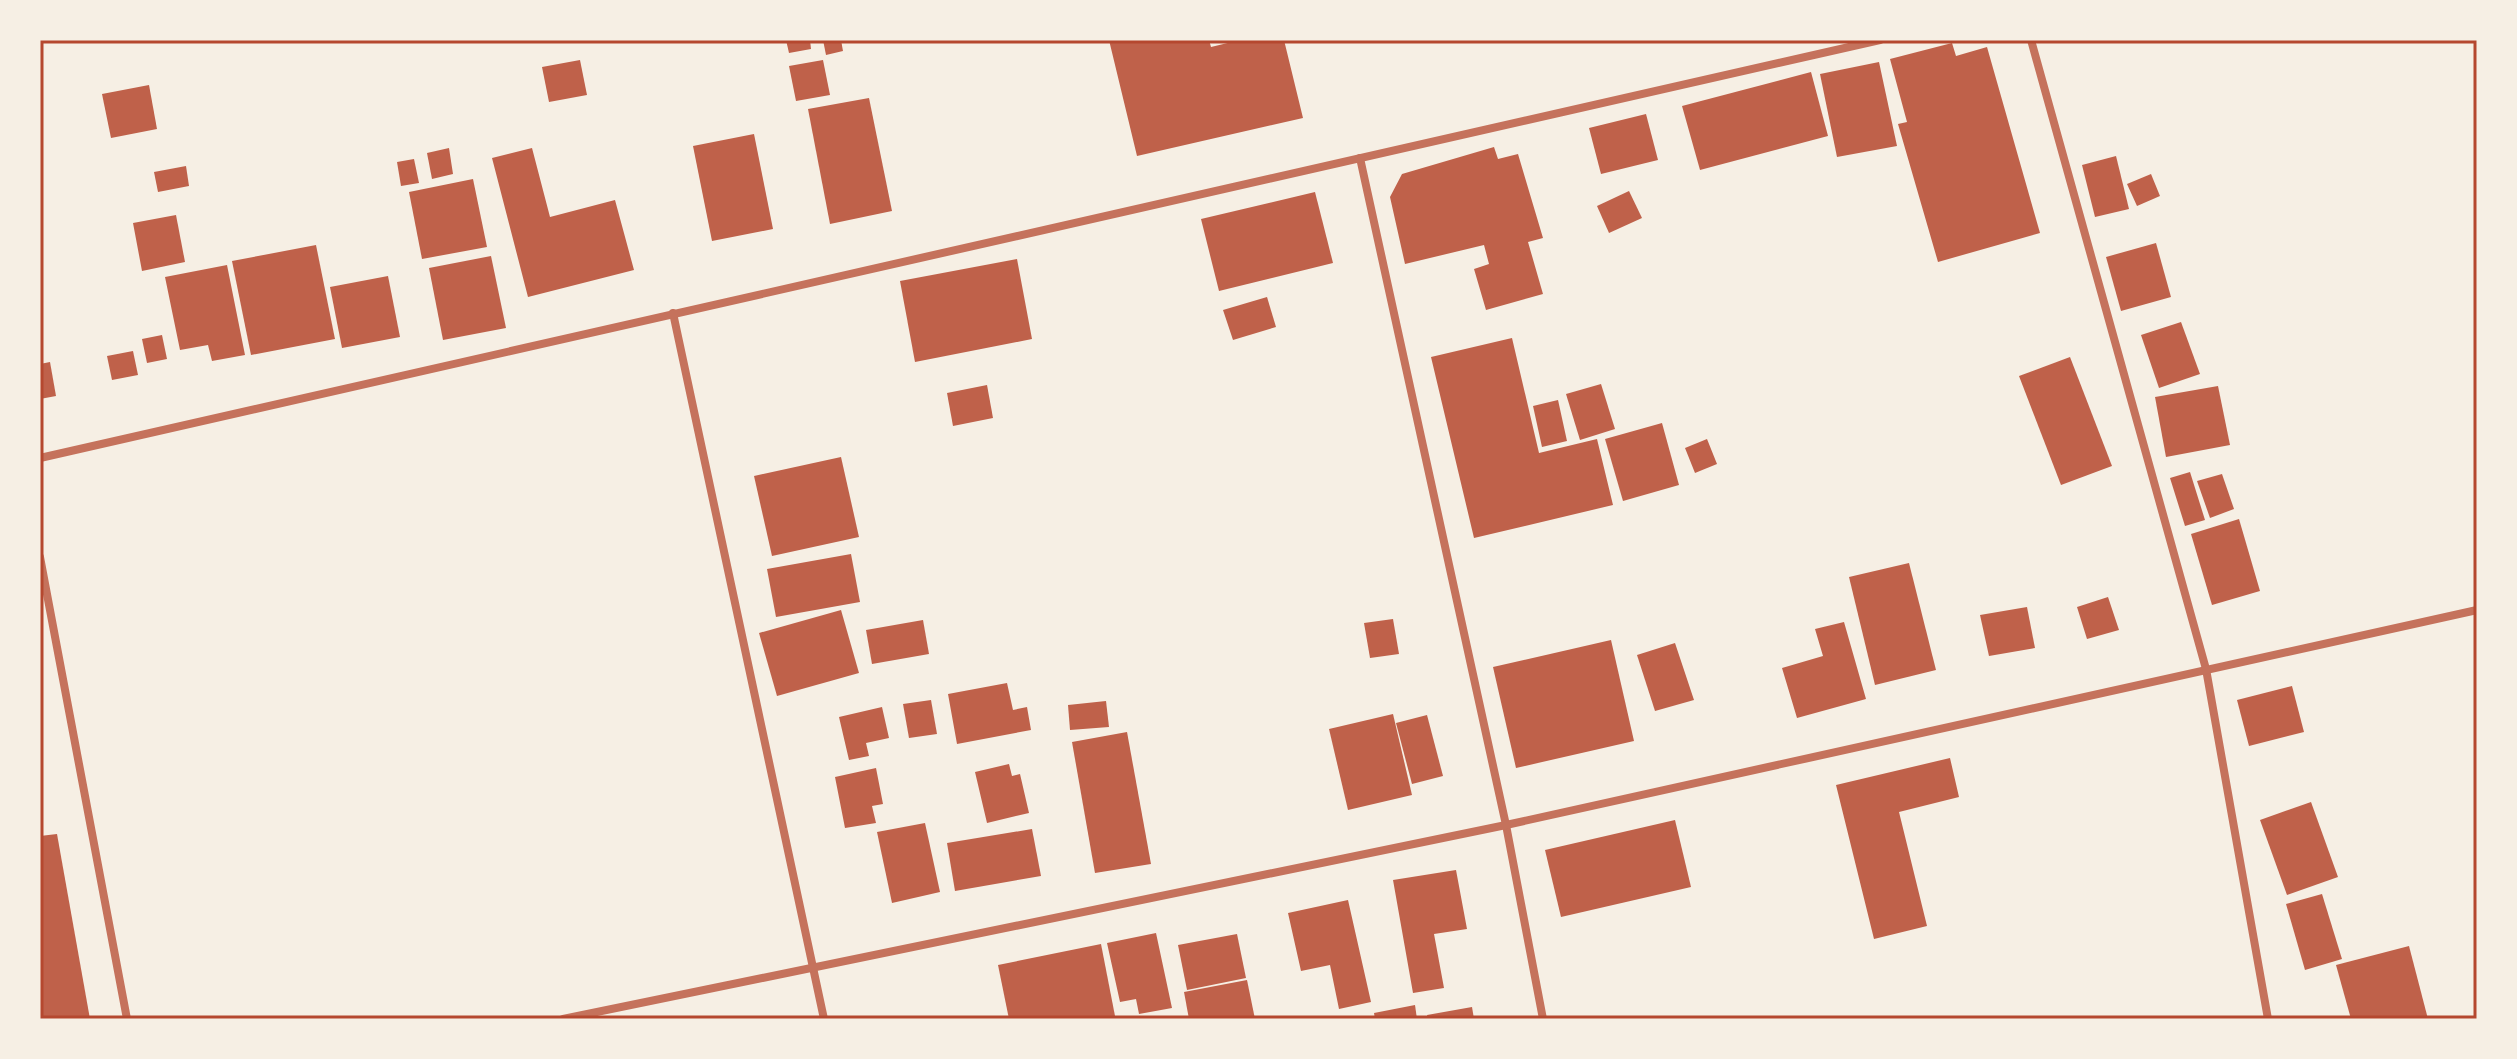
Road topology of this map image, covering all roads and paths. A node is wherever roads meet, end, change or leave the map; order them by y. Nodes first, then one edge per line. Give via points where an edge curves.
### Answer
1 (1880, 40) edge
2 (2031, 40) edge
3 (1360, 158) junction
4 (673, 313) junction
5 (40, 458) edge
6 (40, 557) edge
7 (2477, 610) edge
8 (2206, 669) junction
9 (1506, 825) junction
10 (812, 967) junction
11 (127, 1019) edge
12 (563, 1019) edge
13 (824, 1019) edge
14 (1543, 1019) edge
15 (2268, 1019) edge

1 - 3 street
2 - 8 street
3 - 4 street
3 - 9 street
4 - 5 street
4 - 10 street
6 - 11 street
7 - 8 street
8 - 9 street
8 - 15 street
9 - 10 street
9 - 14 street
10 - 12 street
10 - 13 street

